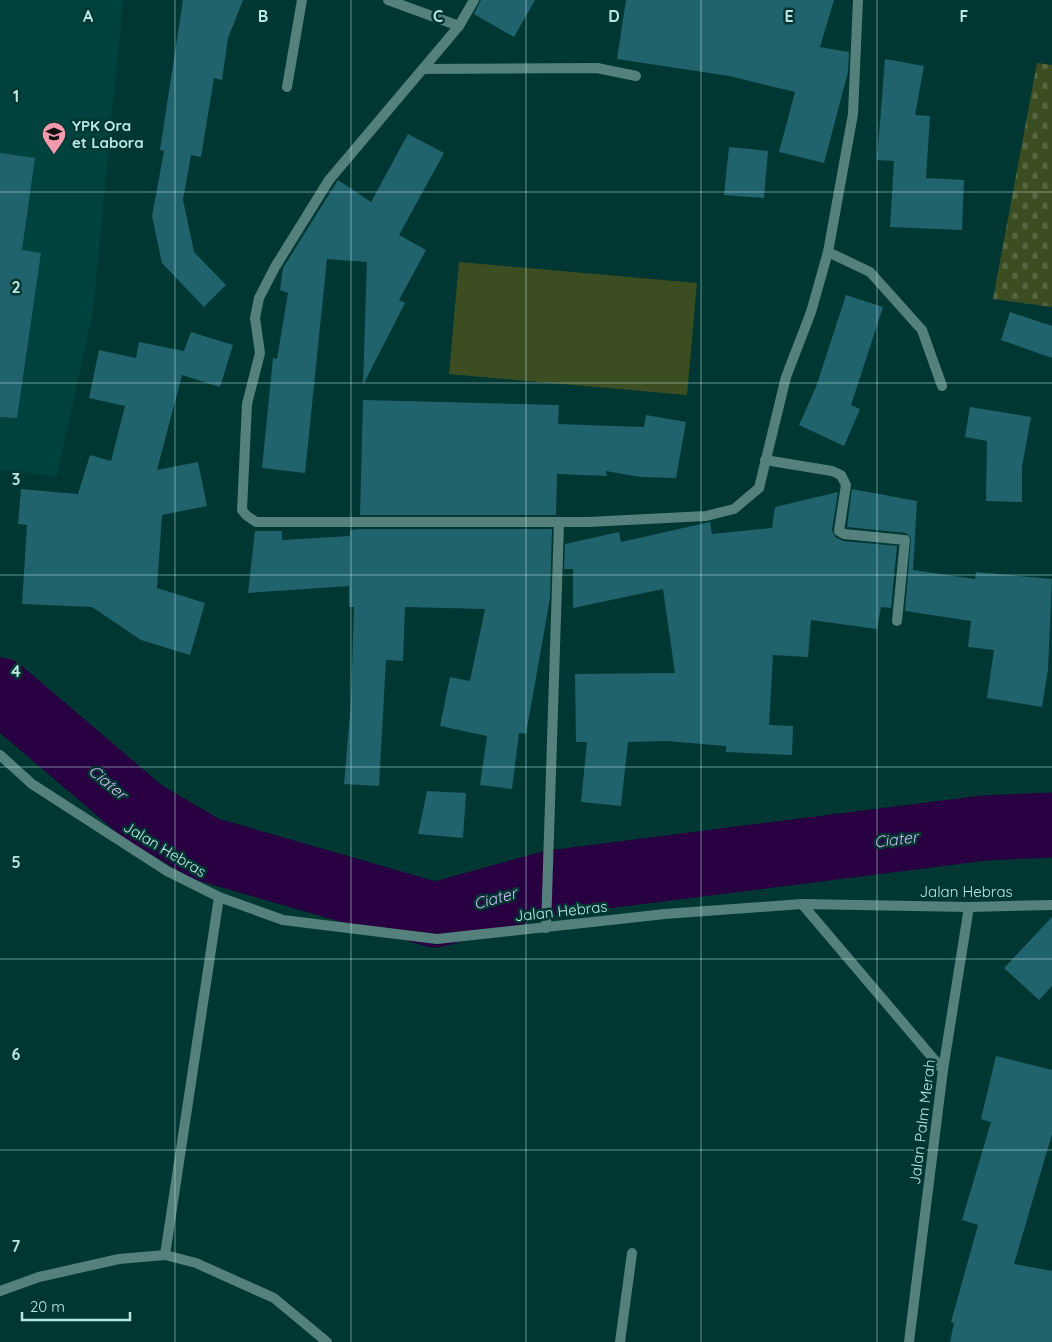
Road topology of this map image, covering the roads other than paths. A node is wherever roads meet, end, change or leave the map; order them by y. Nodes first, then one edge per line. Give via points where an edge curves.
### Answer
1 (302, 0) edge
2 (388, 0) edge
3 (474, 0) edge
4 (858, 0) edge
5 (458, 26) junction
6 (423, 68) junction
7 (636, 76) dead end
8 (288, 87) dead end
9 (828, 252) junction
10 (942, 386) dead end
11 (765, 460) junction
12 (559, 522) junction
13 (897, 621) dead end
14 (0, 755) edge
15 (219, 897) junction
16 (802, 904) junction
17 (1052, 905) edge
18 (969, 907) junction
19 (546, 928) junction
20 (943, 1070) junction
21 (632, 1253) dead end
22 (165, 1255) junction
23 (0, 1291) edge
24 (327, 1342) edge
25 (620, 1342) edge
26 (910, 1342) edge

1 - 8 street
2 - 5 street
3 - 5 street
4 - 9 street via 853,114
5 - 6 street
6 - 7 street via 597,68
6 - 12 street via 329,180 275,266 259,298 255,318 260,353 248,404 242,510 250,519 262,523
9 - 10 street via 870,272 922,330
9 - 11 street via 811,312 786,377
11 - 12 street via 759,488 734,509 706,516
11 - 13 street via 841,475 846,484 839,531 844,534 905,540
12 - 19 street
14 - 15 street, Jalan Hebras via 32,784 167,871
15 - 19 street, Jalan Hebras via 283,920 437,939
15 - 22 street
16 - 18 street, Jalan Hebras
16 - 19 street, Jalan Hebras via 665,914
16 - 20 street
17 - 18 street, Jalan Hebras
18 - 20 street, Jalan Palm Merah
20 - 26 street, Jalan Palm Merah
21 - 25 street
22 - 23 street via 102,1263 39,1277
22 - 24 street via 196,1263 274,1298

